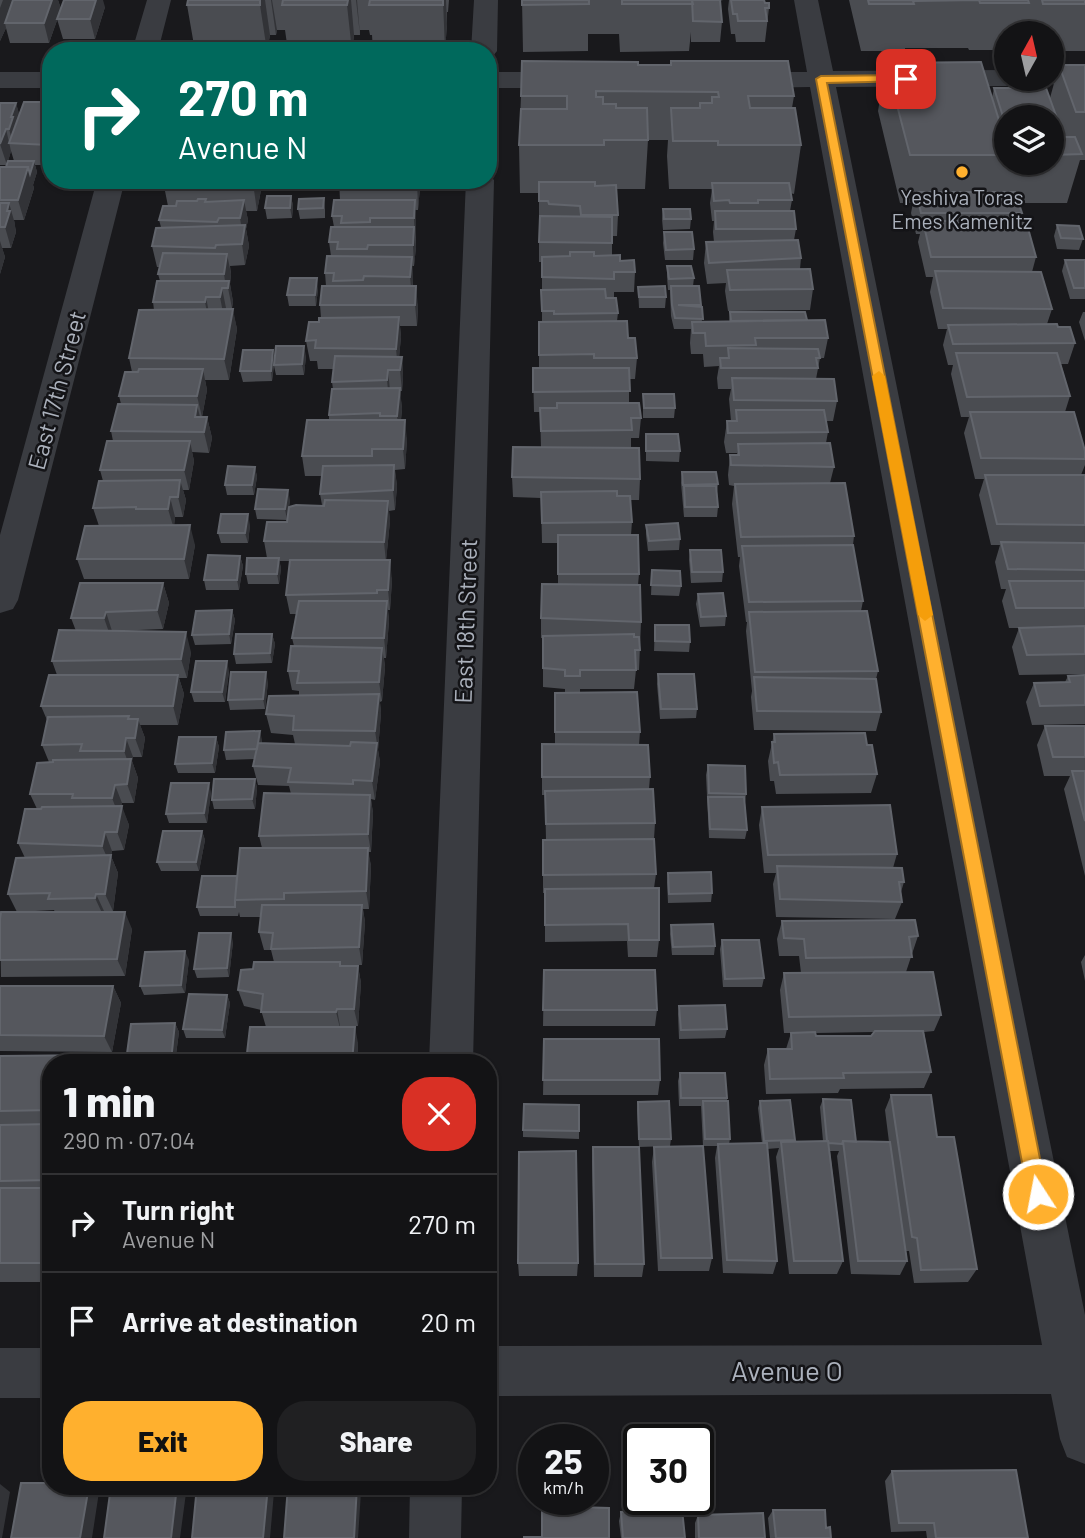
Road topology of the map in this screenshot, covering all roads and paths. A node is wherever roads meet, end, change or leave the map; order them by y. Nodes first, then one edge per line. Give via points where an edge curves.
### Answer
1 (159, 0) edge
2 (486, 0) edge
3 (806, 0) edge
4 (147, 42) edge
5 (484, 42) edge
6 (1085, 77) edge
7 (994, 78) edge
8 (1064, 78) edge
9 (821, 79) junction
10 (0, 80) edge
11 (42, 80) edge
12 (497, 80) edge
13 (595, 80) edge
14 (720, 80) edge
15 (109, 189) edge
16 (480, 189) edge
17 (0, 600) edge
18 (451, 1054) edge
19 (1078, 1369) edge
20 (497, 1371) edge
21 (0, 1373) edge
22 (42, 1373) edge
23 (1085, 1439) edge
24 (436, 1495) edge
25 (435, 1538) edge

1 - 4 street
2 - 5 street
3 - 9 street
6 - 8 street
7 - 9 street
9 - 14 street
9 - 19 street
10 - 11 street
12 - 13 street
15 - 17 street, East 17th Street
16 - 18 street, East 18th Street
19 - 20 street, Avenue O
19 - 23 street
21 - 22 street
24 - 25 street

